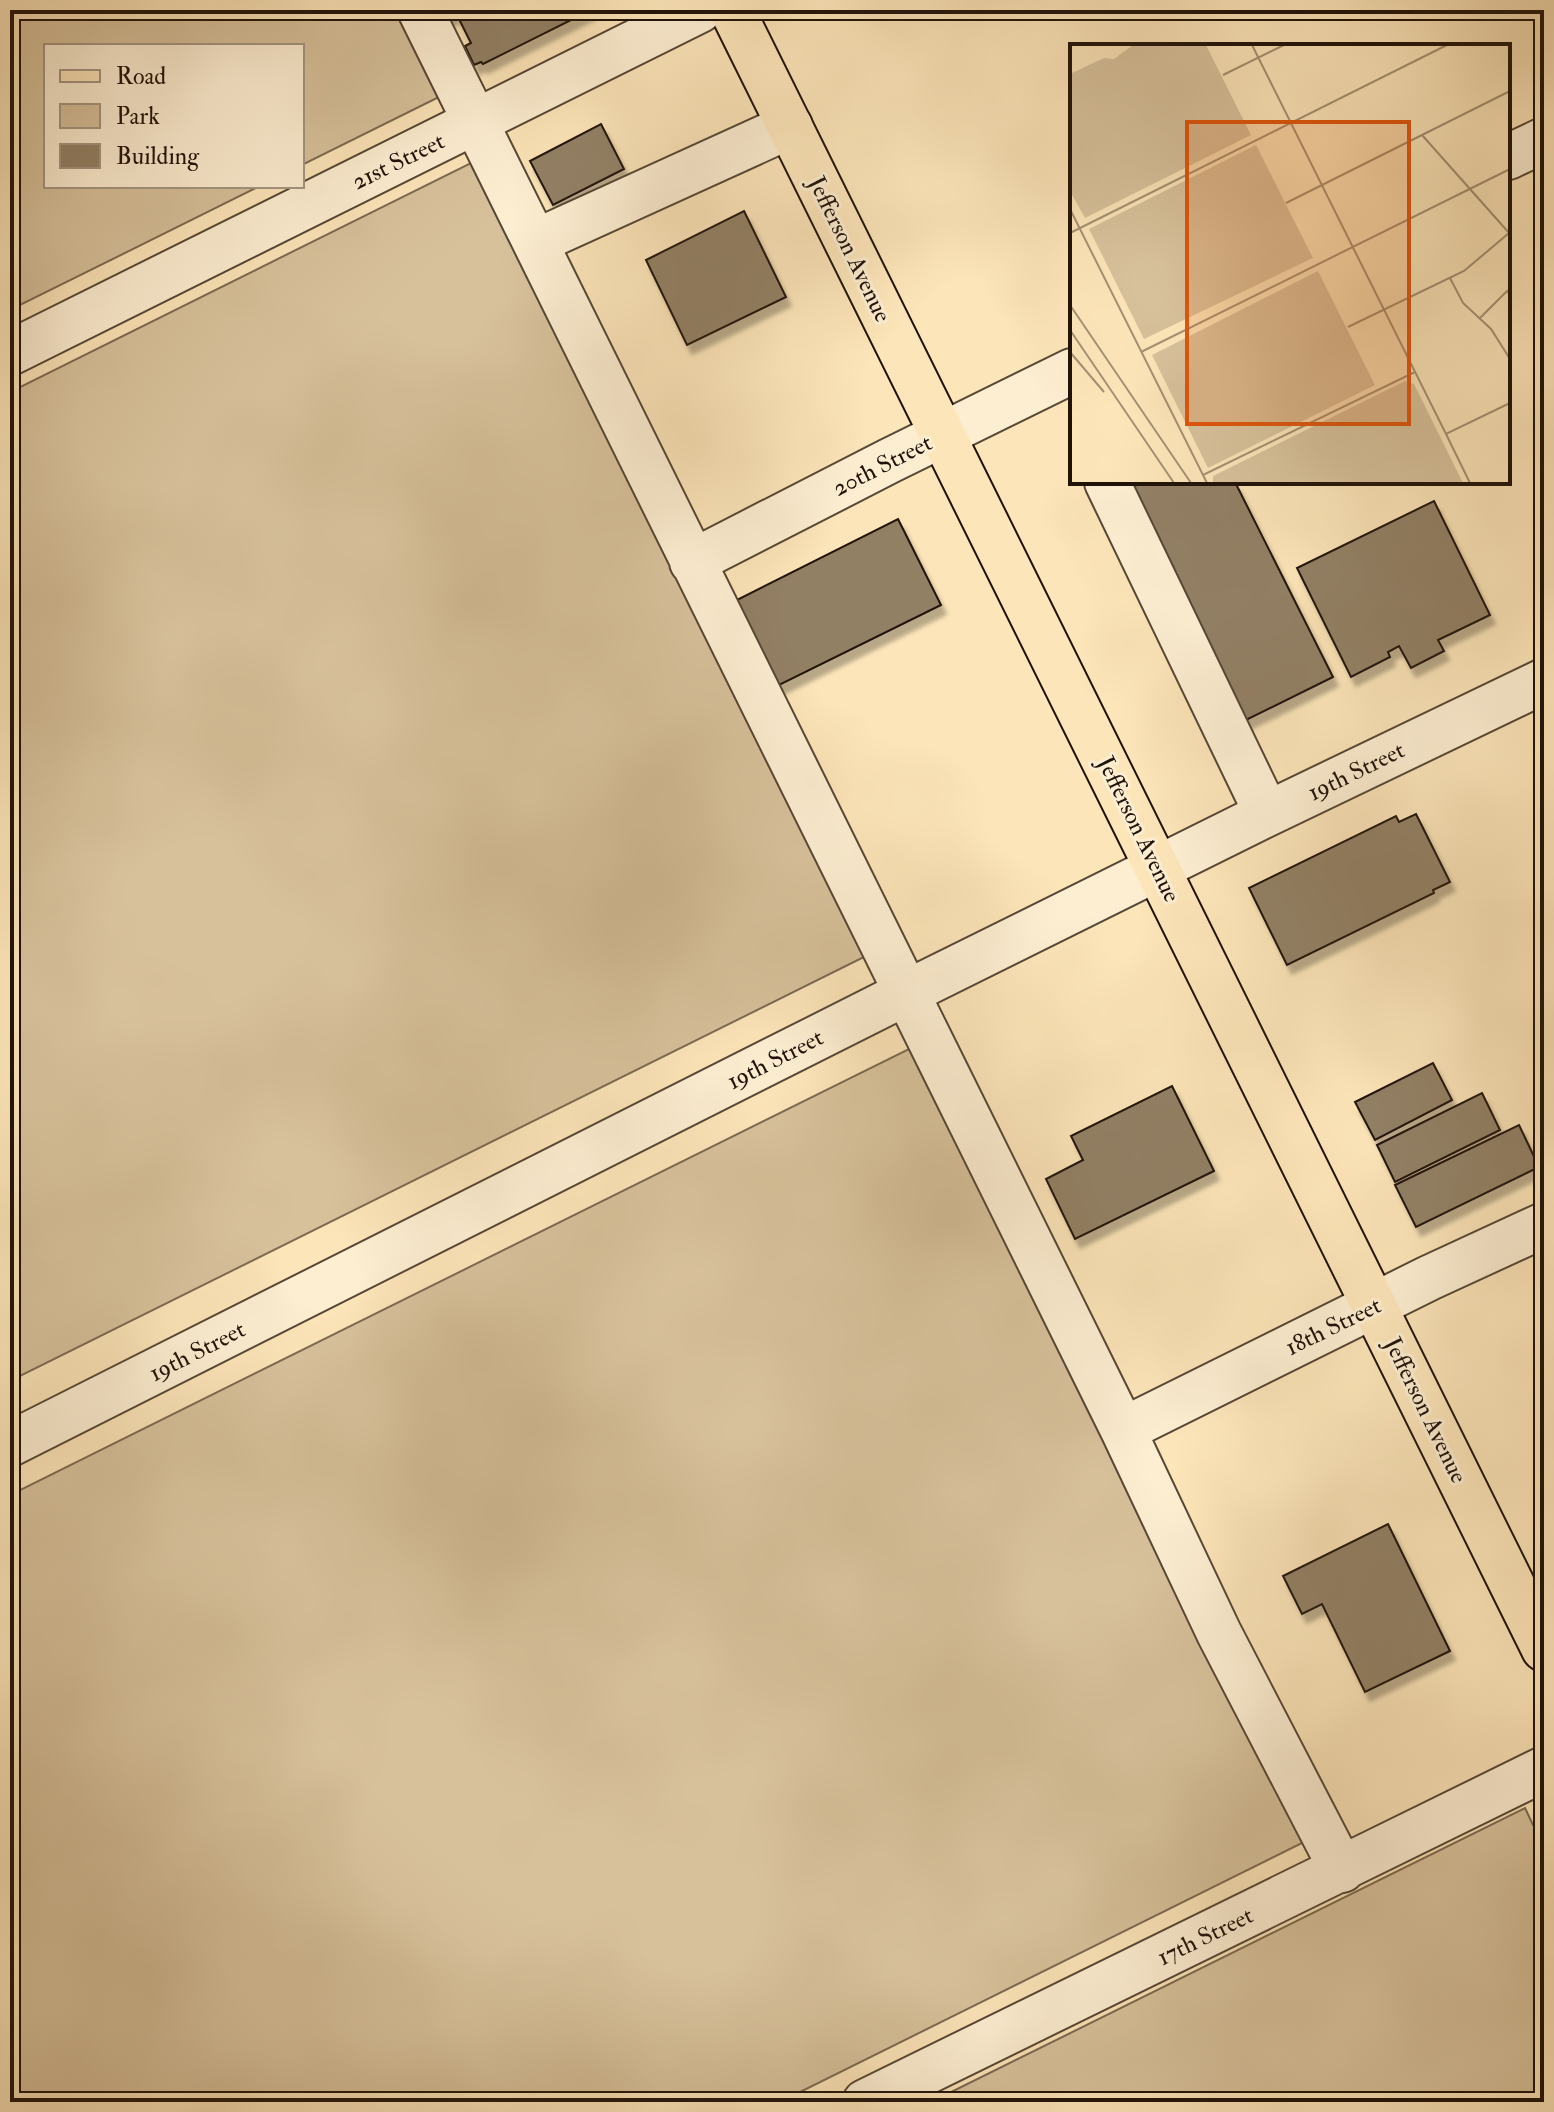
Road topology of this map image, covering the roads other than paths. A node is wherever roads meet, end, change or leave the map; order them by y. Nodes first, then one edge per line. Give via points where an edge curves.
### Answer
1 (420, 10) edge
2 (700, 10) edge
3 (732, 10) edge
4 (476, 123) junction
5 (790, 126) junction
6 (1544, 140) edge
7 (1510, 156) edge
8 (535, 242) junction
9 (10, 353) edge
10 (1067, 386) edge
11 (942, 435) junction
12 (1108, 484) edge
13 (692, 562) junction
14 (1544, 681) edge
15 (1267, 814) junction
16 (1158, 869) junction
17 (908, 992) junction
18 (1544, 1225) edge
19 (1375, 1306) junction
20 (1123, 1430) junction
21 (10, 1444) edge
22 (1544, 1649) edge
23 (1544, 1769) edge
24 (1342, 1870) junction
25 (865, 2102) edge

1 - 4 street
2 - 4 street, 21st Street
3 - 5 main road, Jefferson Avenue
4 - 8 street
4 - 9 street, 21st Street
5 - 8 street
5 - 11 main road, Jefferson Avenue
6 - 7 street
8 - 13 street
10 - 11 street, 20th Street
11 - 13 street, 20th Street
11 - 16 main road, Jefferson Avenue
12 - 15 street
13 - 17 street
14 - 15 street, 19th Street
15 - 16 street, 19th Street
16 - 17 street, 19th Street
16 - 19 main road, Jefferson Avenue
17 - 20 street
17 - 21 street, 19th Street
18 - 19 street, 18th Street
19 - 20 street, 18th Street
19 - 22 main road, Jefferson Avenue
20 - 24 street via 1219,1633
23 - 24 street, 17th Street
24 - 25 street, 17th Street

